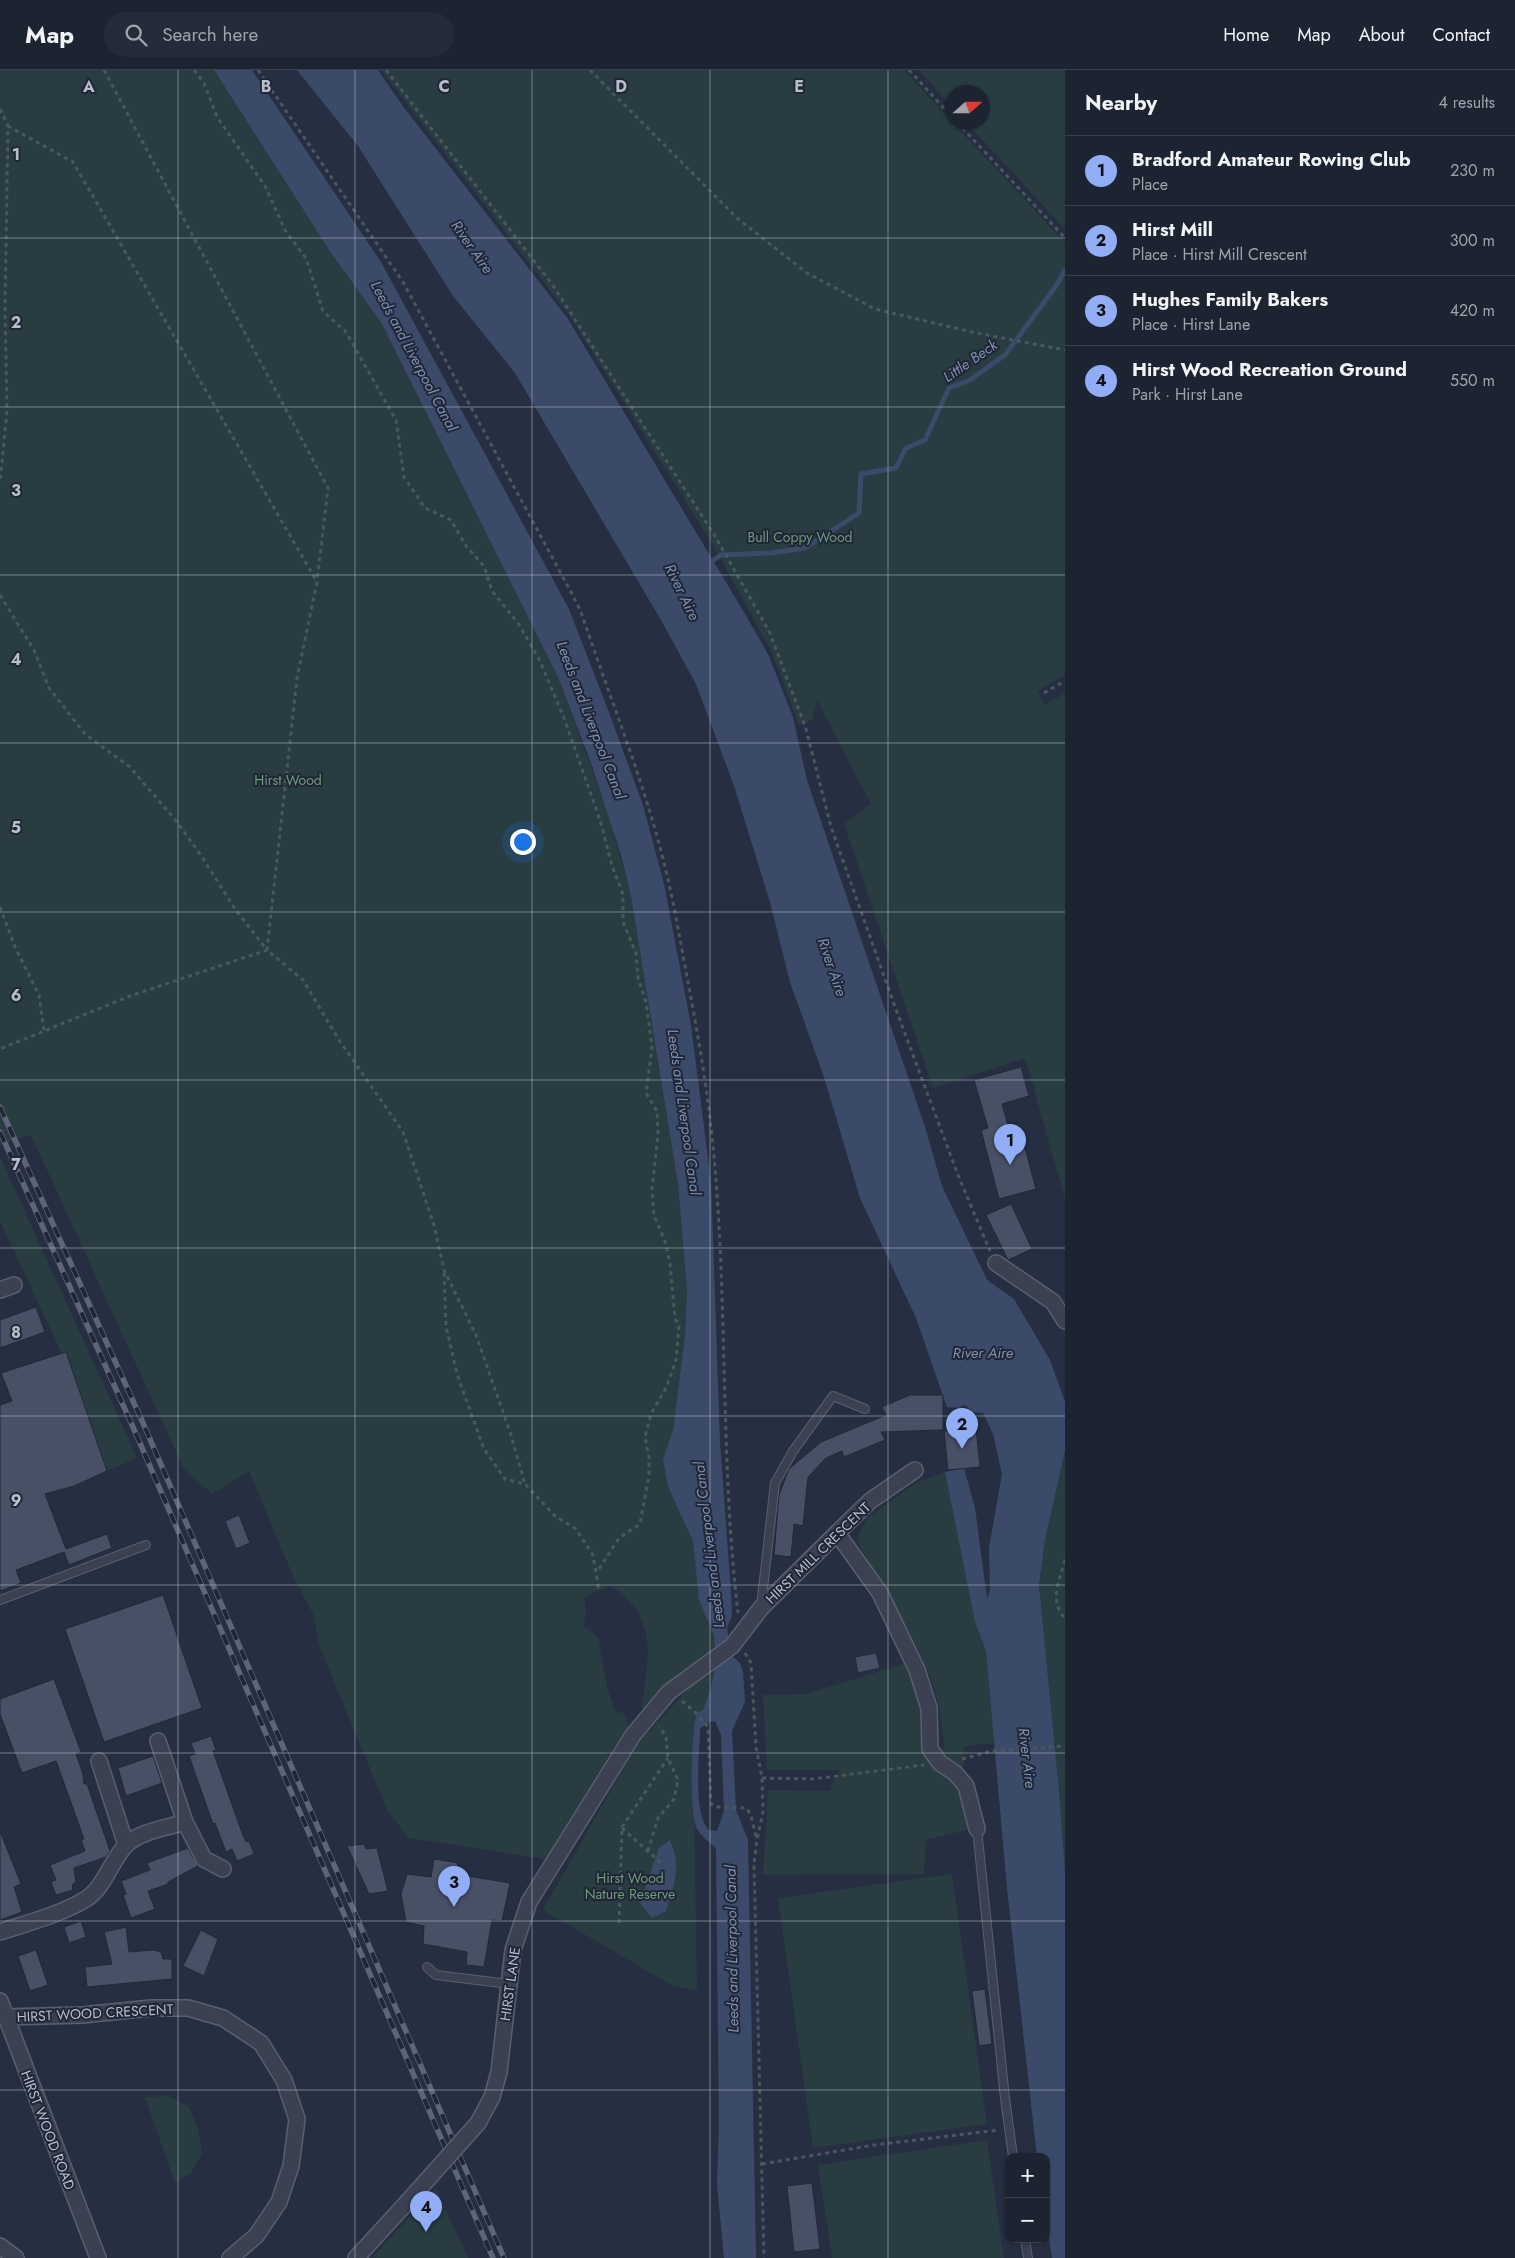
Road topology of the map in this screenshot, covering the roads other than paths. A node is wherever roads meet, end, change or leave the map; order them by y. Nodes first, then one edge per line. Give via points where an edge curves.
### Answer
1 (996, 1263) road end
2 (1065, 1321) edge
3 (865, 1409) dead end
4 (915, 1470) dead end
5 (837, 1532) junction
6 (146, 1545) dead end
7 (0, 1600) edge
8 (761, 1608) junction
9 (736, 1641) joint
10 (158, 1741) dead end
11 (99, 1761) dead end
12 (185, 1822) junction
13 (977, 1829) joint
14 (126, 1845) junction
15 (223, 1869) dead end
16 (0, 1932) edge
17 (427, 1967) dead end
18 (509, 1984) junction
19 (0, 2002) edge
20 (6, 2017) junction
21 (1013, 2153) edge
22 (1026, 2243) edge
23 (0, 2246) edge
24 (16, 2258) edge
25 (98, 2258) edge
26 (230, 2258) edge
27 (356, 2258) edge
28 (1028, 2258) edge

1 - 2 street via 1053,1302
3 - 8 lane via 833,1396 793,1451 775,1483
4 - 5 street, HIRST MILL CRESCENT via 870,1502
5 - 8 street, HIRST MILL CRESCENT
5 - 13 street via 880,1593 917,1670 928,1708 930,1749 940,1763 966,1786
6 - 7 lane
8 - 9 street, HIRST MILL CRESCENT
9 - 18 street, HIRST LANE via 669,1692 633,1735 532,1896 513,1950
10 - 12 street
11 - 14 street
12 - 14 street via 135,1838
12 - 15 street via 204,1859
13 - 21 lane
14 - 16 street via 108,1874 87,1898
17 - 18 lane via 436,1975
18 - 27 street, HIRST LANE, bridge via 499,2072 492,2097 478,2123
19 - 20 street, HIRST WOOD ROAD
20 - 25 street, HIRST WOOD ROAD
20 - 26 street, HIRST WOOD CRESCENT via 188,2008 223,2018 261,2043 284,2080 297,2118 291,2166 279,2202 256,2236
22 - 28 lane
23 - 24 street

